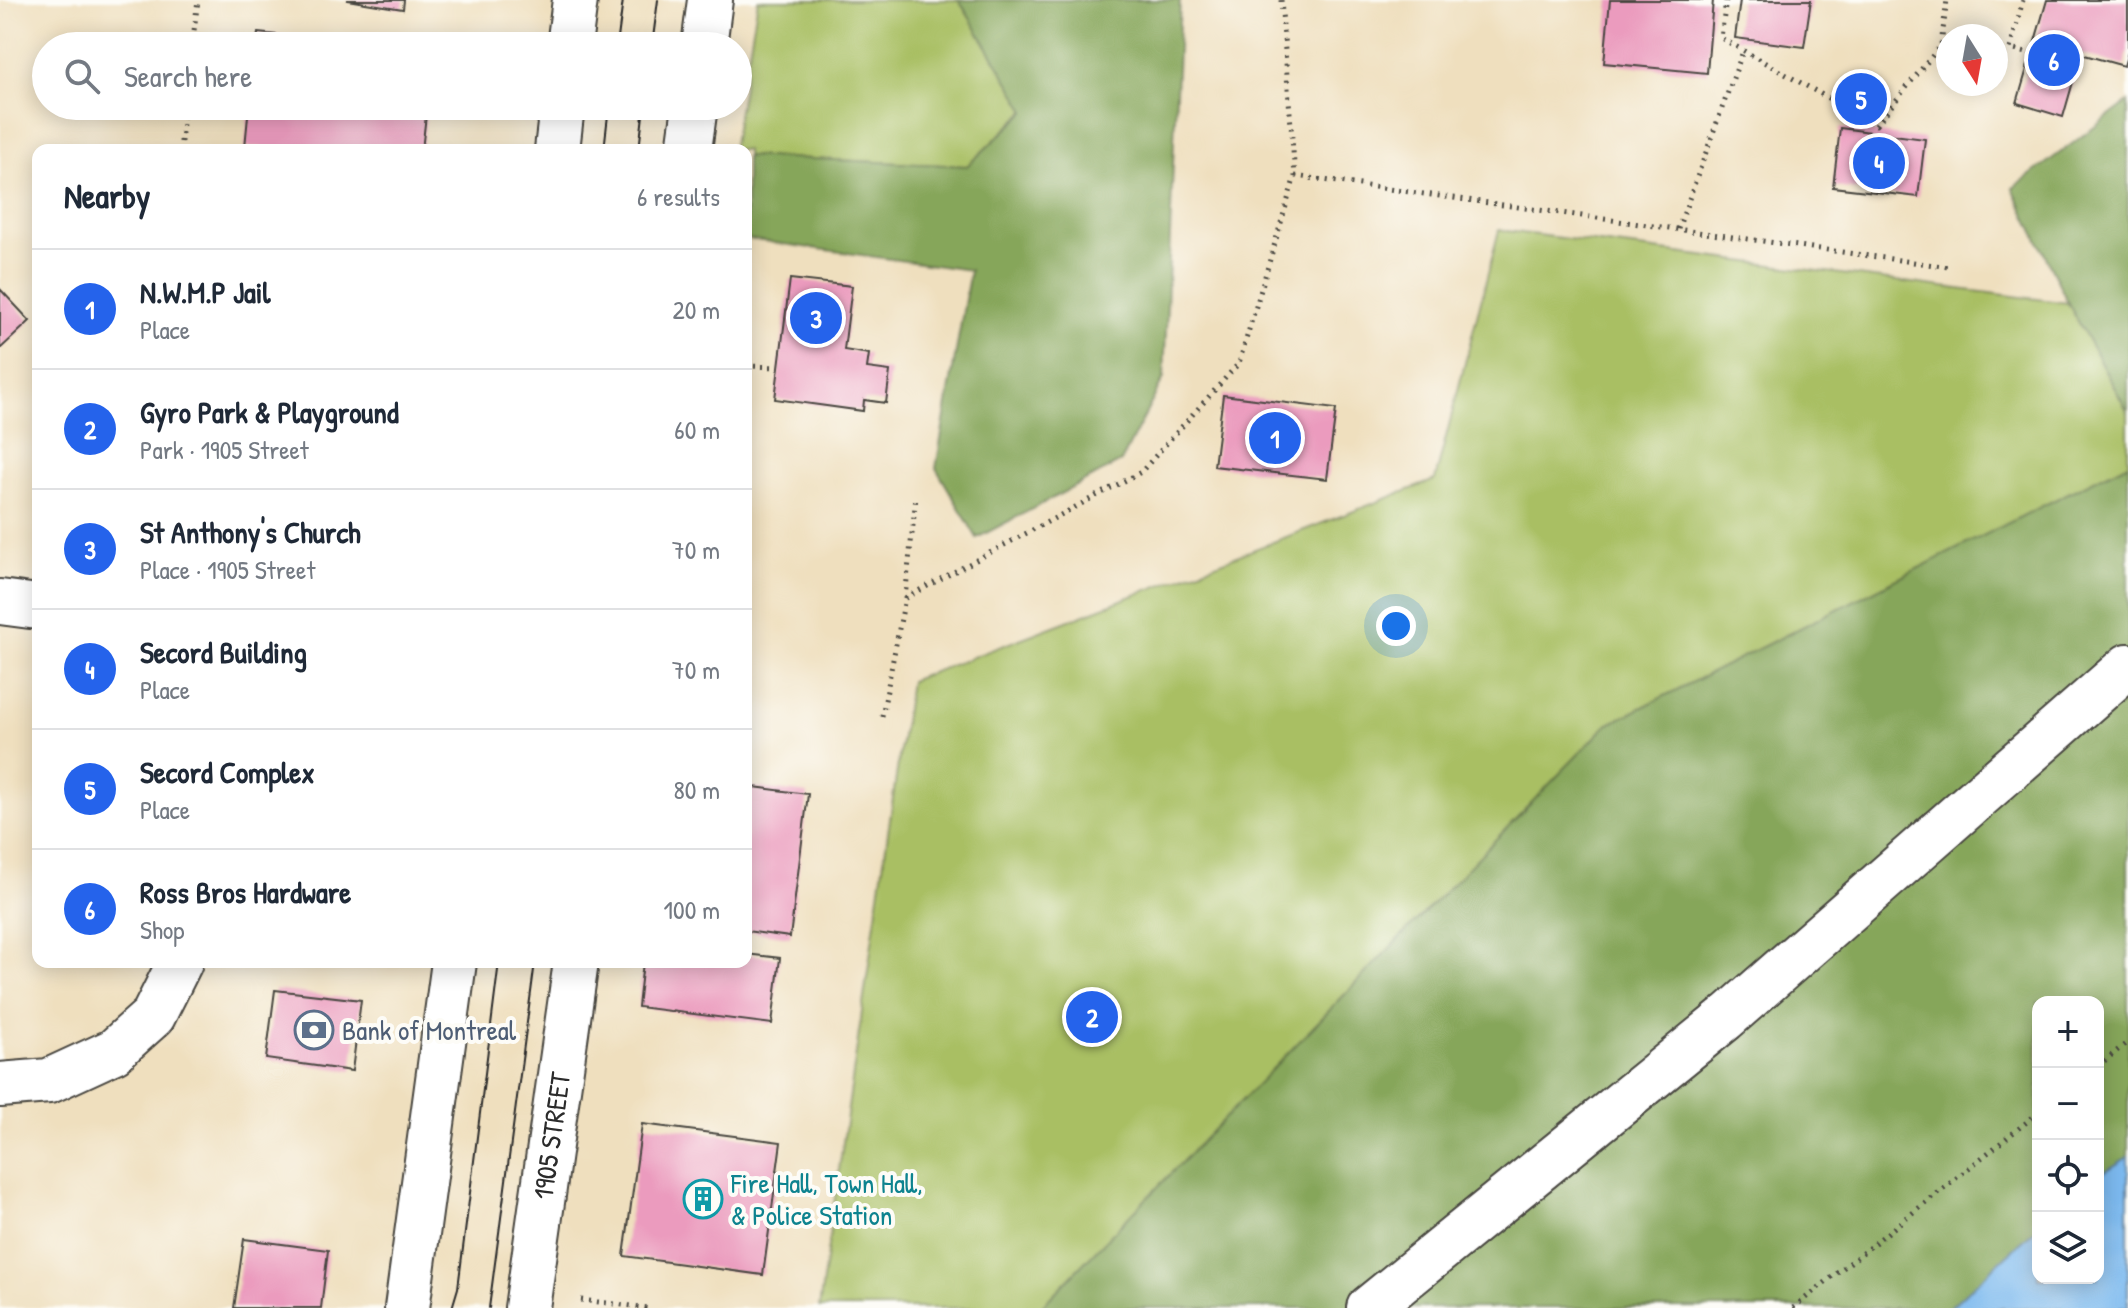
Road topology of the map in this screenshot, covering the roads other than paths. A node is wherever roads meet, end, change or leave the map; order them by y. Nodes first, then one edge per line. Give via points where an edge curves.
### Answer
1 (575, 0) edge
2 (710, 0) edge
3 (571, 32) edge
4 (706, 32) edge
5 (560, 120) edge
6 (693, 120) edge
7 (558, 144) edge
8 (690, 144) edge
9 (0, 602) edge
10 (32, 606) edge
11 (2128, 666) edge
12 (177, 968) edge
13 (453, 968) edge
14 (576, 968) edge
15 (0, 1085) edge
16 (548, 1303) edge
17 (407, 1308) edge
18 (1369, 1308) edge

1 - 3 street
2 - 4 street
5 - 7 street
6 - 8 street
9 - 10 street
11 - 18 street via 1725,1019
12 - 15 street via 153,1016 114,1051 49,1081
13 - 17 street
14 - 16 street, 1905 STREET

